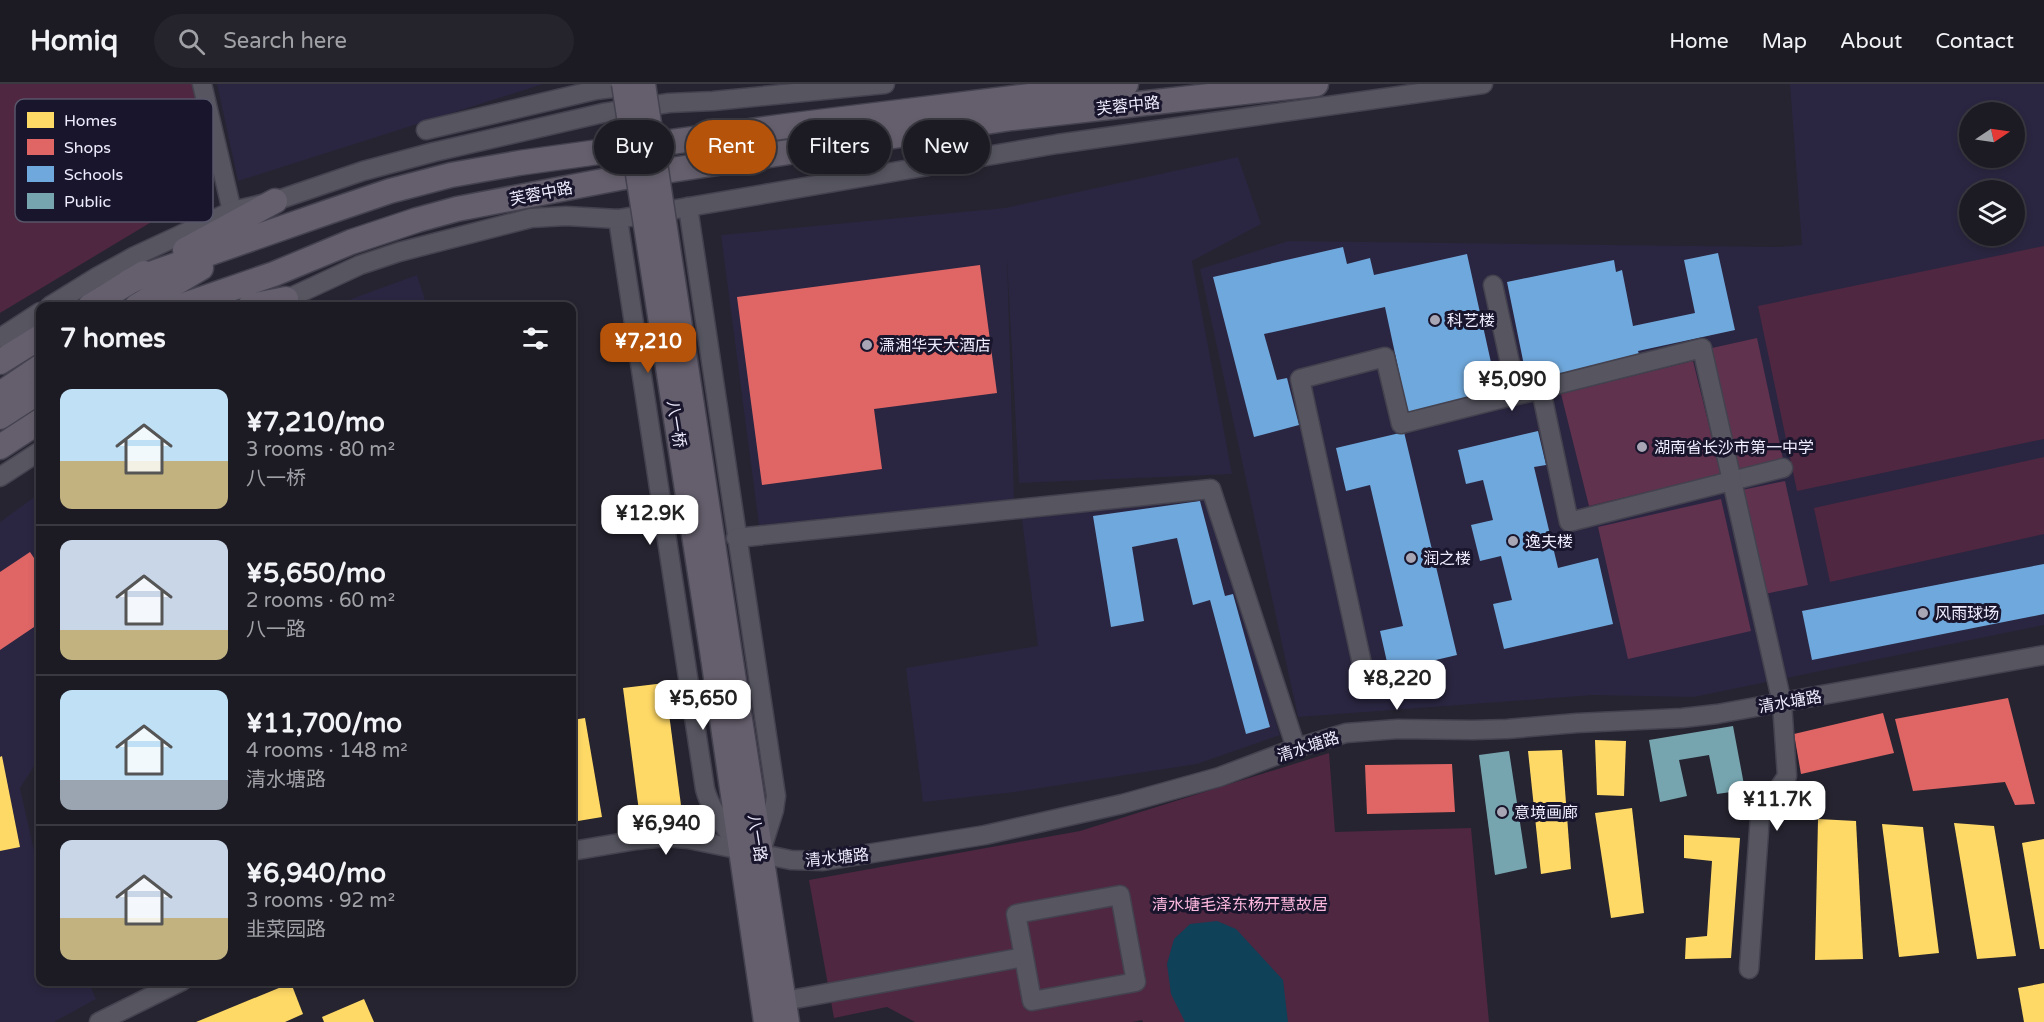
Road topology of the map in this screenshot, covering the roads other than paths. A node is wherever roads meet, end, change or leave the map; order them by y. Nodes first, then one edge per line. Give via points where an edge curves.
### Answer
1 (202, 84) edge
2 (624, 84) edge
3 (643, 84) edge
4 (648, 84) edge
5 (885, 84) edge
6 (1126, 84) edge
7 (1316, 84) edge
8 (1483, 84) edge
9 (206, 99) edge
10 (213, 130) edge
11 (426, 130) dead end
12 (275, 201) junction
13 (688, 207) junction
14 (232, 210) junction
15 (213, 219) edge
16 (618, 219) junction
17 (207, 222) edge
18 (252, 239) junction
19 (274, 274) junction
20 (130, 281) junction
21 (1493, 285) dead end
22 (56, 302) edge
23 (96, 302) edge
24 (144, 302) edge
25 (193, 302) edge
26 (237, 302) edge
27 (278, 302) edge
28 (36, 315) edge
29 (0, 338) edge
30 (36, 340) edge
31 (0, 362) edge
32 (36, 370) edge
33 (1541, 390) junction
34 (0, 394) edge
35 (36, 394) edge
36 (1516, 395) junction
37 (0, 417) edge
38 (36, 424) edge
39 (0, 447) edge
40 (36, 454) edge
41 (1783, 468) dead end
42 (0, 477) edge
43 (1732, 481) junction
44 (736, 538) junction
45 (2044, 655) edge
46 (721, 656) junction
47 (1364, 673) dead end
48 (1782, 703) junction
49 (1296, 748) junction
50 (576, 850) edge
51 (751, 851) junction
52 (1024, 957) junction
53 (1749, 969) dead end
54 (172, 986) edge
55 (786, 1011) edge
56 (99, 1022) edge
57 (766, 1022) edge

1 - 9 street
2 - 46 main road, 八一桥, bridge
3 - 46 main road, 八一桥, bridge
4 - 11 street via 596,90
5 - 12 street via 669,103 603,113 363,171
6 - 18 main road, 芙蓉中路 via 764,129 474,171 390,191
7 - 19 main road, 芙蓉中路 via 1012,117 619,177 417,220
8 - 13 street via 1057,144
10 - 14 street
12 - 14 street
12 - 20 main road
13 - 16 street
13 - 44 street
14 - 15 street
16 - 27 street via 531,218 399,252
16 - 51 street via 705,789 714,811
17 - 22 street via 135,256
18 - 20 main road
18 - 24 main road
19 - 25 main road
19 - 26 main road
20 - 23 main road
21 - 36 street
28 - 29 street
30 - 31 main road
32 - 34 main road
33 - 36 street
33 - 43 street via 1702,348
33 - 43 street via 1569,522
35 - 37 main road
36 - 47 street via 1401,424 1385,357 1300,379
38 - 39 main road
40 - 42 street
41 - 43 street
43 - 48 street
44 - 49 street via 1211,489
44 - 51 street via 776,796 774,810
45 - 48 street, 清水塘路
46 - 51 main road, 八一路
48 - 49 street, 清水塘路 via 1682,718 1473,730 1372,730 1346,733
48 - 53 street via 1787,776 1760,816
49 - 51 street, 清水塘路 via 1164,793 985,835 823,861 791,860
50 - 51 street, 清水塘路 via 666,837
51 - 55 main road, 八一路
51 - 57 main road, 八一路
52 - 52 street via 1032,1001 1136,982 1120,895 1016,914
52 - 55 street
54 - 56 street

